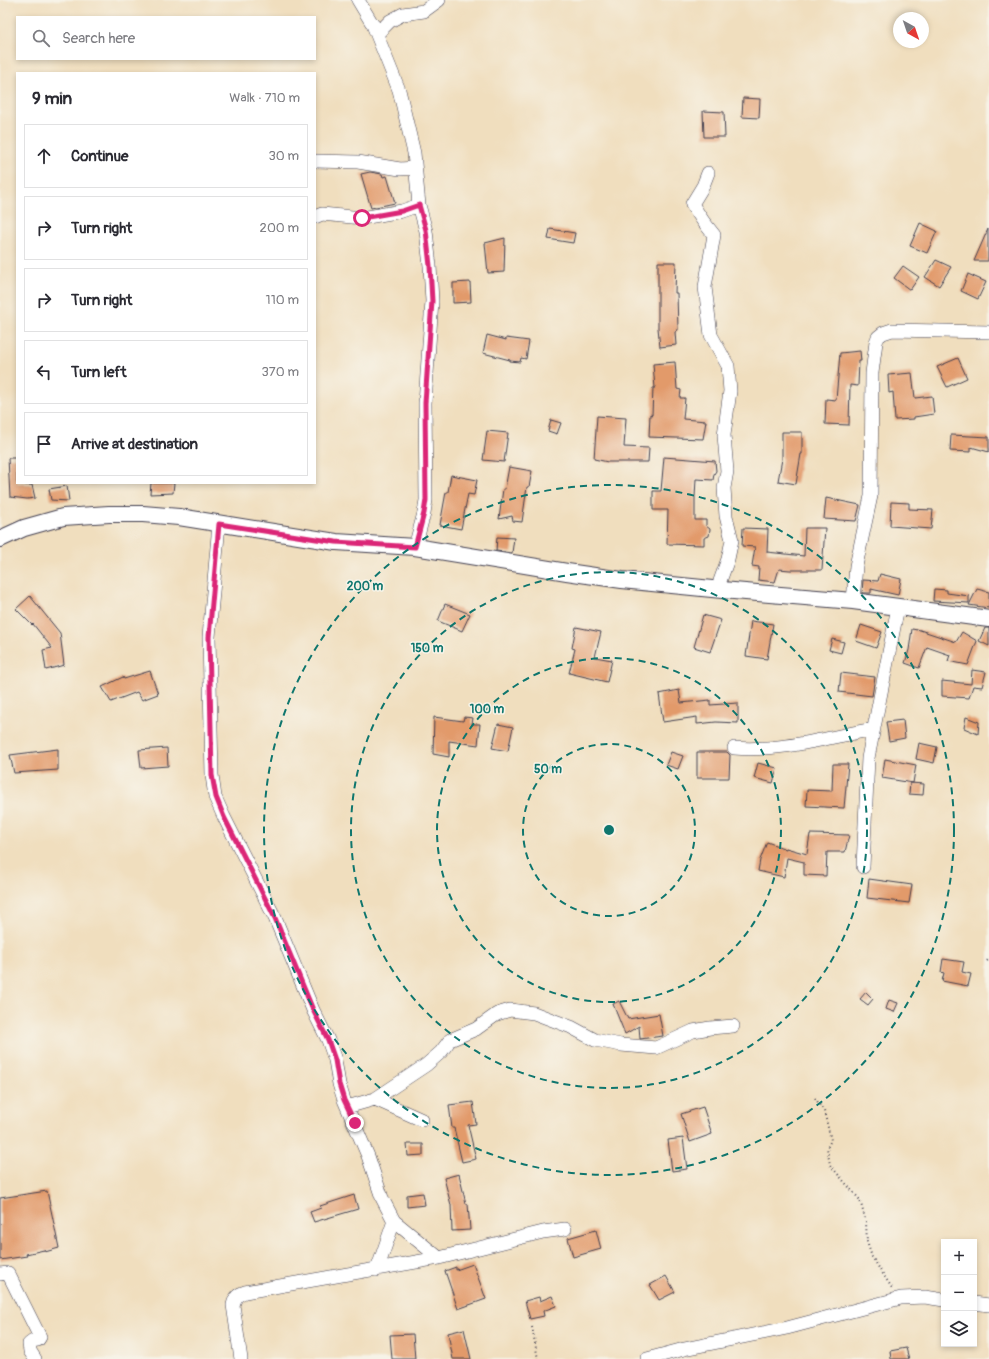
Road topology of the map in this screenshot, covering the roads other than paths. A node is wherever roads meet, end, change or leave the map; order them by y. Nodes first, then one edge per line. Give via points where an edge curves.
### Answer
1 (358, 0) edge
2 (439, 0) edge
3 (373, 25) junction
4 (316, 161) edge
5 (416, 168) junction
6 (708, 173) dead end
7 (419, 205) junction
8 (316, 217) edge
9 (989, 332) edge
10 (219, 524) junction
11 (0, 539) edge
12 (415, 547) junction
13 (722, 590) junction
14 (853, 601) junction
15 (898, 607) junction
16 (989, 619) edge
17 (874, 729) junction
18 (734, 748) dead end
19 (863, 867) dead end
20 (732, 1026) dead end
21 (375, 1099) junction
22 (347, 1107) junction
23 (422, 1120) dead end
24 (394, 1222) junction
25 (565, 1229) dead end
26 (439, 1258) junction
27 (377, 1270) junction
28 (0, 1274) edge
29 (941, 1300) edge
30 (977, 1304) edge
31 (989, 1306) edge
32 (35, 1359) edge
33 (242, 1359) edge
34 (647, 1359) edge

1 - 3 street
2 - 3 street via 424,11 404,14 380,31
3 - 5 street via 399,90
4 - 5 street via 358,162 400,169
5 - 7 street
6 - 13 street via 692,204 714,235 705,287 711,335 728,366 730,391 724,435 727,471 724,488 726,516 732,540 720,581
7 - 8 street via 402,211 362,218 322,214
7 - 12 street via 426,230 432,301 425,403 426,500
9 - 14 street via 892,330 878,336 872,372 871,496 856,566
10 - 11 street via 143,514 63,517 24,528
10 - 12 street via 336,542
10 - 22 street via 209,637 212,775 216,797 275,918 328,1040
12 - 13 street via 575,573
13 - 14 street
14 - 15 street
15 - 16 street
15 - 17 street
17 - 18 street via 801,744
17 - 19 street via 867,767
20 - 21 street via 693,1031 656,1048 595,1040 571,1027 534,1013 510,1010 497,1014 476,1030 450,1040 426,1065
21 - 22 street
21 - 23 street
22 - 24 street via 368,1156 382,1198
24 - 26 street
24 - 27 street
25 - 26 street via 543,1232
26 - 27 street
27 - 33 street via 238,1294 233,1305
28 - 32 street via 8,1273 40,1337 30,1344 30,1351
29 - 34 street via 902,1298 787,1328
30 - 31 street

